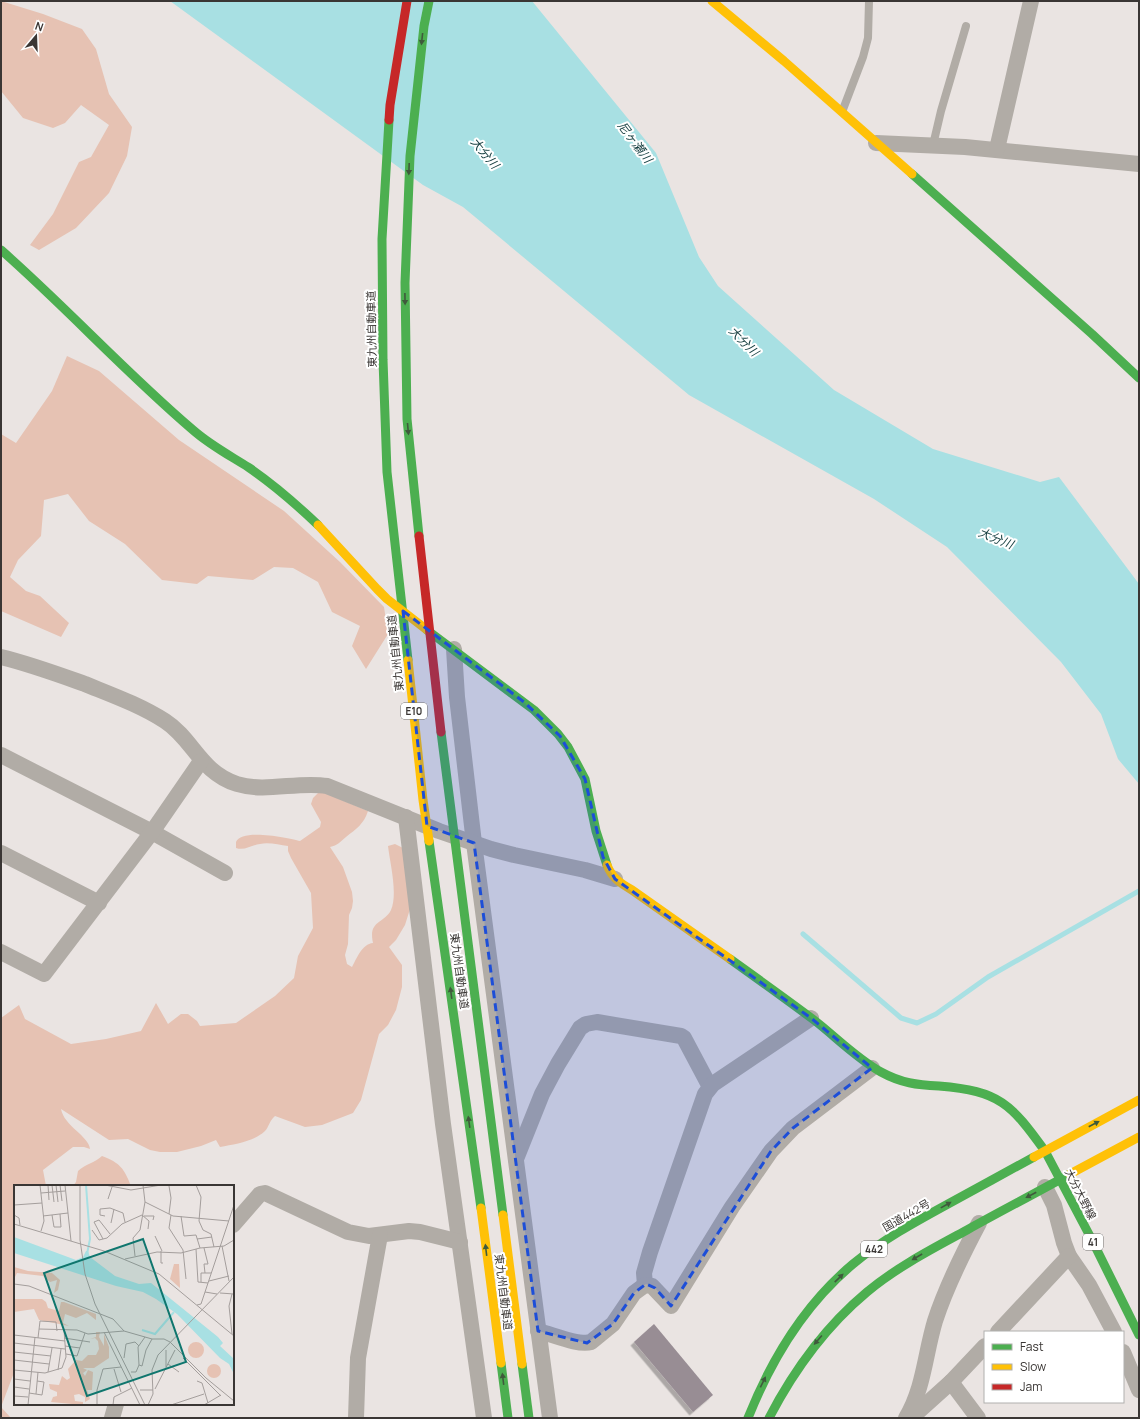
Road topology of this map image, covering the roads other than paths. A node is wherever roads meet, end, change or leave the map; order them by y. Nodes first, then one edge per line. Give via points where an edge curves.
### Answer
1 (407, 1) edge
2 (429, 1) edge
3 (712, 1) edge
4 (869, 1) edge
5 (1031, 1) edge
6 (966, 26) dead end
7 (842, 113) junction
8 (876, 143) junction
9 (933, 145) junction
10 (997, 149) junction
11 (1139, 164) edge
12 (1, 250) edge
13 (1139, 378) edge
14 (454, 649) junction
15 (1, 657) edge
16 (1, 755) edge
17 (201, 761) junction
18 (406, 817) junction
19 (152, 832) junction
20 (474, 843) junction
21 (1, 853) edge
22 (225, 873) dead end
23 (615, 879) junction
24 (99, 903) junction
25 (1, 952) edge
26 (811, 1018) junction
27 (872, 1068) junction
28 (710, 1087) junction
29 (1139, 1100) edge
30 (1139, 1136) edge
31 (1045, 1151) junction
32 (516, 1160) junction
33 (1060, 1179) junction
34 (1045, 1187) junction
35 (979, 1223) junction
36 (234, 1224) edge
37 (380, 1235) junction
38 (460, 1242) junction
39 (1069, 1256) junction
40 (645, 1285) junction
41 (538, 1331) junction
42 (999, 1331) edge
43 (1113, 1331) edge
44 (1139, 1334) edge
45 (984, 1347) edge
46 (1124, 1354) edge
47 (951, 1382) junction
48 (1139, 1390) edge
49 (116, 1405) edge
50 (112, 1418) edge
51 (356, 1418) edge
52 (484, 1418) edge
53 (508, 1418) edge
54 (529, 1418) edge
55 (550, 1418) edge
56 (748, 1418) edge
57 (769, 1418) edge
58 (906, 1418) edge
59 (911, 1418) edge
60 (978, 1418) edge

53 -> 1 main road, 東九州自動車道 / E10 via 423,800 387,472 382,239 390,105
2 -> 54 main road, 東九州自動車道 / E10 via 410,156 405,283 407,419 414,504 449,803
3 - 7 main road
4 - 7 lane via 868,38
5 - 10 street
6 - 9 lane
7 - 8 main road
8 - 9 street
8 - 13 main road
9 - 10 street
10 - 11 street
12 - 14 main road via 172,412 196,433 250,469 294,503 330,536 357,570 379,591
14 - 20 street via 457,698
14 - 23 main road via 539,714 569,748 585,779 603,857
15 - 17 street via 31,665 130,701 173,727
16 - 19 street
17 - 18 street via 217,775 237,784 257,787 313,784 327,786
17 - 19 street
18 - 20 street
18 - 38 street
19 - 22 street
19 - 24 street
20 - 23 street
20 - 32 street
21 - 24 street
23 - 26 main road, 大分大野線
24 - 25 street via 44,974
26 - 27 main road, 大分大野線
26 - 28 street
27 - 31 main road, 大分大野線 via 910,1084 969,1090 991,1096 1016,1114
27 - 40 street via 793,1128 771,1151 671,1306 652,1286
28 - 32 street via 681,1036 598,1022 586,1024 578,1031 550,1077
28 - 40 street via 703,1098 650,1252 644,1273
31 -> 29 main road, 国道442号 / 442
30 - 33 main road, 442
31 - 33 main road, 大分大野線 / 41
56 -> 31 main road, 国道442号 / 442 via 762,1383 788,1339 817,1301 852,1265 905,1228
32 - 41 street
33 - 34 main road, 442
33 - 44 main road, 大分大野線 / 41
34 -> 35 main road, 442
34 - 39 street via 1054,1205
35 -> 57 main road, 442 via 907,1263 850,1306 802,1362
35 - 58 street via 950,1280 935,1322 917,1395
36 - 37 street via 260,1194 265,1192 348,1232 369,1236
37 - 38 street via 409,1231
37 - 51 street via 358,1358
38 - 52 street
39 - 42 street
39 - 43 street via 1089,1285
40 - 41 street via 634,1293 613,1324 591,1342 576,1342
41 - 55 street
45 - 47 street
46 - 48 street
47 - 59 street
47 - 60 street
49 - 50 street

